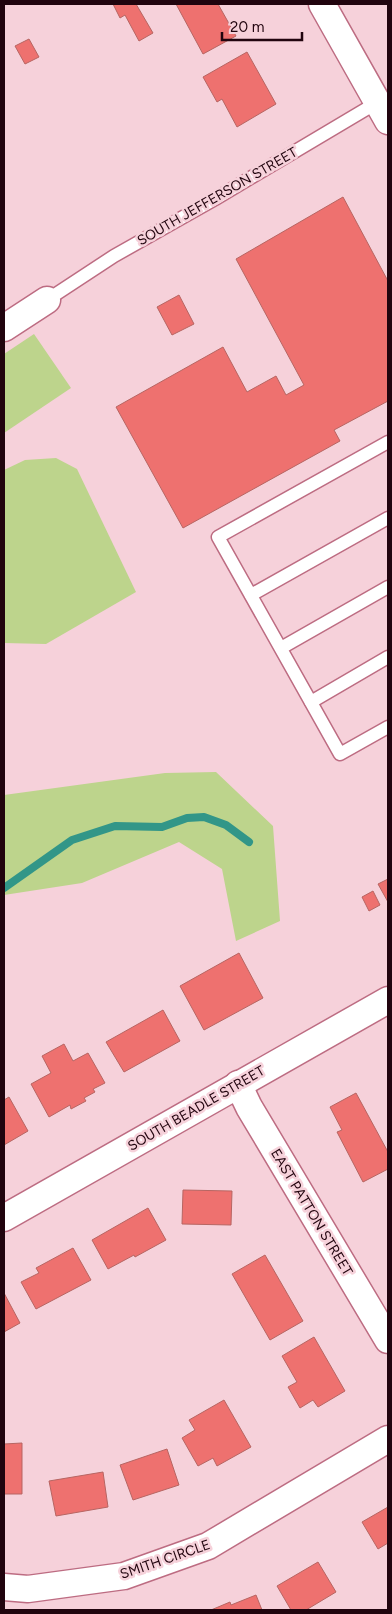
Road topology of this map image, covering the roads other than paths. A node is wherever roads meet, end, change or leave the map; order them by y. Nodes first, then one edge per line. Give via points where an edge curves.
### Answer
1 (322, 4) edge
2 (385, 106) edge
3 (46, 300) joint
4 (4, 328) edge
5 (388, 442) edge
6 (388, 518) edge
7 (388, 587) edge
8 (251, 595) junction
9 (281, 648) junction
10 (388, 657) edge
11 (311, 702) junction
12 (388, 727) edge
13 (388, 1000) edge
14 (238, 1084) junction
15 (4, 1218) edge
16 (388, 1340) edge
17 (388, 1439) edge
18 (4, 1587) edge

1 - 2 street
2 - 3 lane, SOUTH JEFFERSON STREET via 114,256
3 - 4 street
5 - 8 lane via 218,537
6 - 8 lane
7 - 9 lane
8 - 9 lane
9 - 11 lane
10 - 11 lane
11 - 12 lane via 340,754
13 - 14 street, SOUTH BEADLE STREET
14 - 15 street, SOUTH BEADLE STREET
14 - 16 street, EAST PATTON STREET
17 - 18 street, SMITH CIRCLE via 208,1546 124,1576 28,1589

